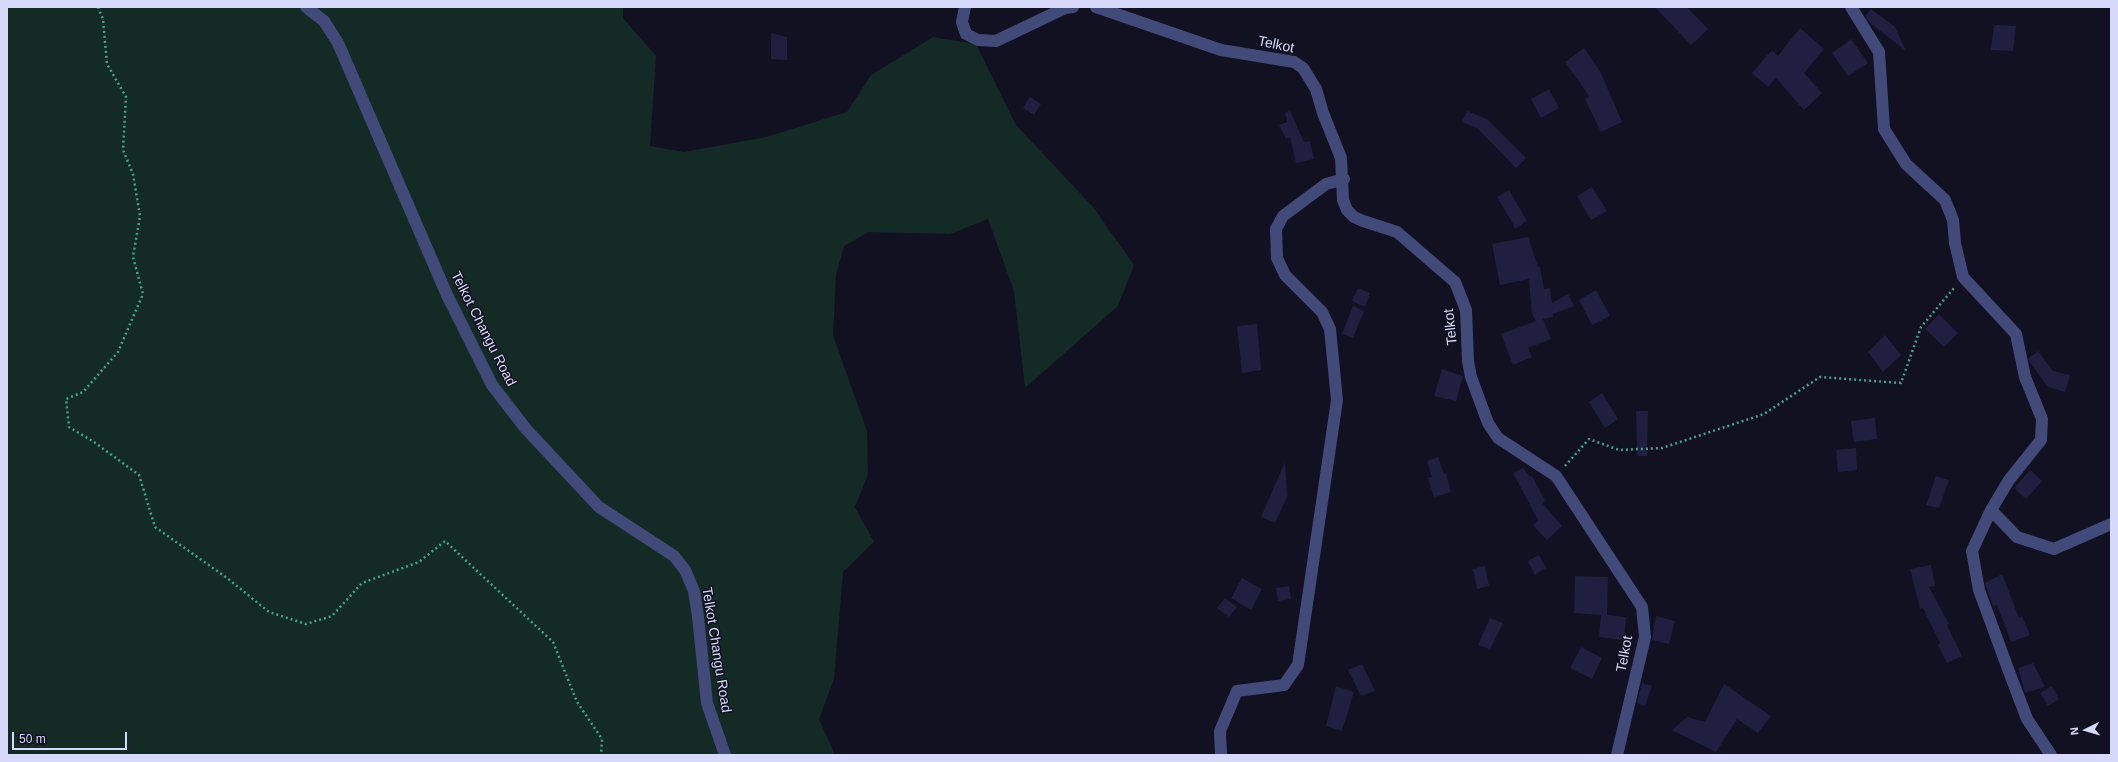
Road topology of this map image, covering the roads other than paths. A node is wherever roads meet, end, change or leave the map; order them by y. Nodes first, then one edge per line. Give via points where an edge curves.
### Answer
1 (306, 7) edge
2 (965, 7) edge
3 (1073, 7) edge
4 (1096, 7) edge
5 (1851, 7) edge
6 (1344, 179) junction
7 (1991, 510) junction
8 (2111, 524) edge
9 (725, 755) edge
10 (1221, 755) edge
11 (1617, 755) edge
12 (2052, 755) edge

1 - 9 street, Telkot Changu Road via 324,21 338,43 447,295 492,385 526,429 599,507 674,556 685,570 694,591 707,703
2 - 3 street via 962,22 966,34 978,40 996,41 1065,8
4 - 6 street, Telkot via 1221,50 1294,62 1303,68 1316,89 1341,158
5 - 7 street via 1879,52 1884,129 1906,164 1945,200 1953,220 1963,278 2016,334 2024,377 2042,419 2041,440
6 - 10 street via 1326,184 1282,216 1276,229 1277,258 1285,275 1322,312 1330,329 1337,400 1298,665 1284,685 1237,691 1220,731
6 - 11 street, Telkot via 1343,200 1347,210 1354,217 1397,232 1455,282 1466,310 1471,377 1488,423 1498,438 1556,476 1642,607 1645,637
7 - 8 street via 2017,537 2054,549
7 - 12 street via 1972,551 1979,590 2027,719

